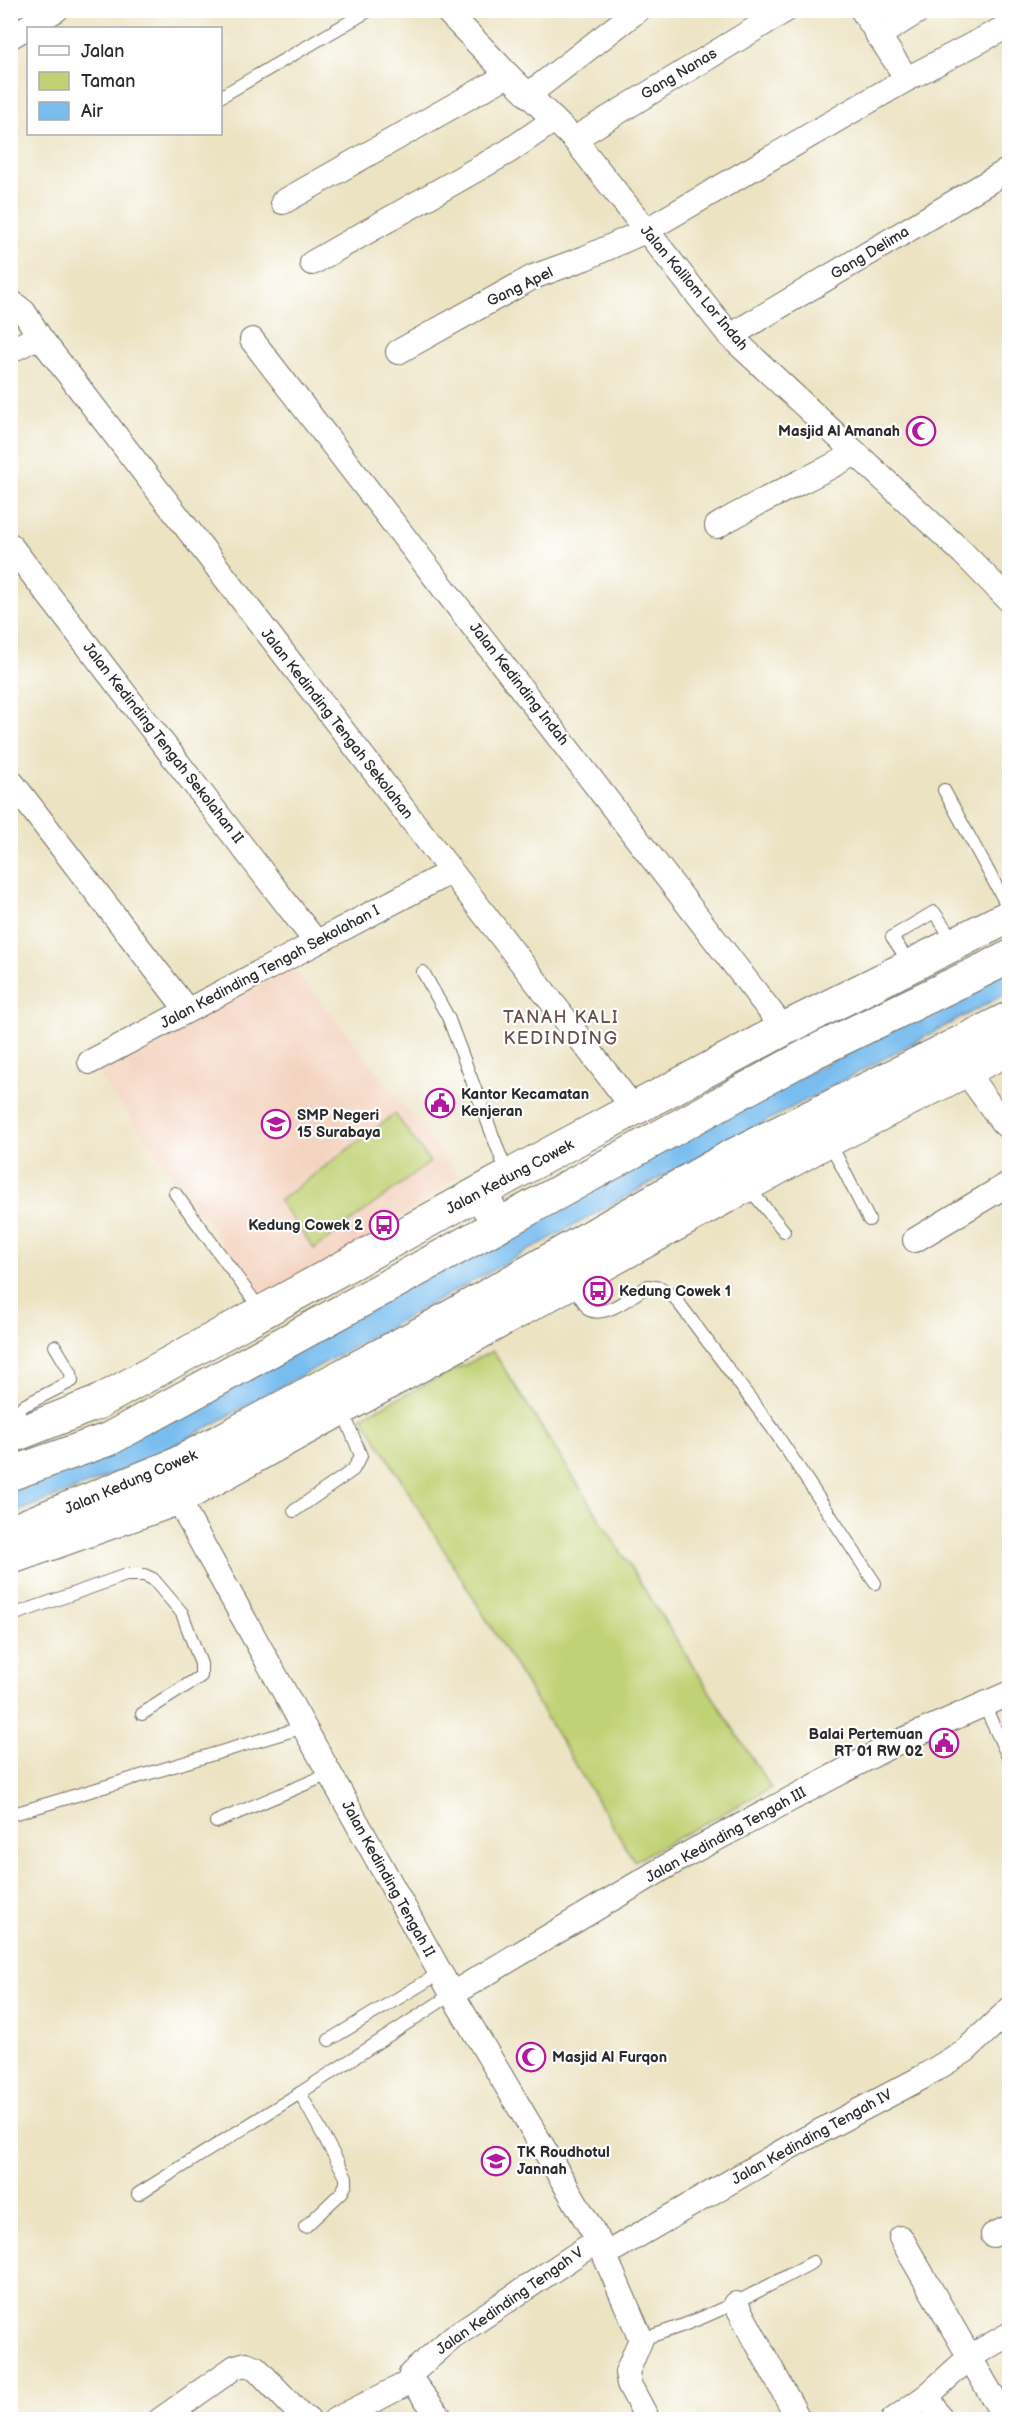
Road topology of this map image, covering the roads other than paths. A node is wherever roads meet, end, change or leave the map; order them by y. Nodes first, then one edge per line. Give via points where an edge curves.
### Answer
1 (56, 10) edge
2 (370, 10) edge
3 (446, 10) edge
4 (638, 10) edge
5 (786, 10) edge
6 (862, 10) edge
7 (920, 10) edge
8 (1010, 25) edge
9 (27, 27) edge
10 (27, 27) edge
11 (878, 36) junction
12 (10, 37) edge
13 (508, 75) junction
14 (907, 79) junction
15 (528, 95) junction
16 (222, 96) edge
17 (554, 120) junction
18 (574, 139) junction
19 (1010, 169) edge
20 (283, 201) dead end
21 (645, 231) junction
22 (312, 263) dead end
23 (10, 301) edge
24 (39, 336) junction
25 (730, 336) junction
26 (252, 340) dead end
27 (10, 351) edge
28 (398, 352) dead end
29 (855, 453) junction
30 (717, 526) dead end
31 (10, 544) edge
32 (1010, 601) edge
33 (10, 780) edge
34 (944, 790) dead end
35 (450, 872) junction
36 (1010, 911) edge
37 (1010, 916) edge
38 (316, 942) junction
39 (1010, 957) edge
40 (423, 972) dead end
41 (187, 1010) junction
42 (1010, 1018) edge
43 (784, 1029) junction
44 (1010, 1048) edge
45 (90, 1062) dead end
46 (966, 1072) junction
47 (635, 1110) junction
48 (1010, 1129) edge
49 (829, 1141) junction
50 (730, 1157) junction
51 (508, 1177) junction
52 (1010, 1183) edge
53 (747, 1186) junction
54 (175, 1193) dead end
55 (480, 1193) junction
56 (869, 1220) dead end
57 (498, 1224) junction
58 (784, 1232) dead end
59 (915, 1240) dead end
60 (571, 1283) junction
61 (262, 1311) junction
62 (55, 1346) dead end
63 (342, 1409) junction
64 (17, 1434) edge
65 (10, 1474) edge
66 (179, 1498) junction
67 (294, 1511) dead end
68 (10, 1532) edge
69 (10, 1558) edge
70 (875, 1582) dead end
71 (10, 1616) edge
72 (1010, 1694) edge
73 (984, 1705) junction
74 (142, 1713) dead end
75 (304, 1728) junction
76 (1010, 1761) edge
77 (329, 1774) junction
78 (10, 1815) edge
79 (216, 1822) dead end
80 (440, 1973) junction
81 (452, 1994) junction
82 (1010, 2009) edge
83 (329, 2040) dead end
84 (300, 2093) junction
85 (138, 2194) dead end
86 (304, 2227) dead end
87 (901, 2238) dead end
88 (602, 2247) junction
89 (813, 2262) dead end
90 (736, 2304) junction
91 (1010, 2334) edge
92 (640, 2339) junction
93 (971, 2356) junction
94 (412, 2381) junction
95 (928, 2395) junction
96 (160, 2420) edge
97 (308, 2420) edge
98 (336, 2420) edge
99 (442, 2420) edge
100 (648, 2420) edge
101 (799, 2420) edge
102 (893, 2420) edge
103 (941, 2420) edge
104 (1006, 2420) edge

1 - 9 street
2 - 16 lane
3 - 13 street, Jalan Kalilom Lor Indah
4 - 15 street
5 - 18 street, Gang Nanas
6 - 11 street
7 - 11 street
8 - 14 street, Gang Apel
10 - 12 street
11 - 14 street
13 - 15 street, Jalan Kalilom Lor Indah
13 - 20 street
14 - 21 street, Gang Apel
15 - 17 street, Jalan Kalilom Lor Indah
17 - 18 street, Jalan Kalilom Lor Indah
17 - 22 street via 509,151
18 - 21 street, Jalan Kalilom Lor Indah
19 - 25 street, Gang Delima
21 - 25 street, Jalan Kalilom Lor Indah
21 - 28 street, Gang Apel via 533,277
23 - 24 street, Jalan Kedinding Tengah Sekolahan via 24,312
24 - 27 street
24 - 35 street, Jalan Kedinding Tengah Sekolahan
25 - 29 street, Jalan Kalilom Lor Indah
26 - 43 street, Jalan Kedinding Indah
29 - 30 street
29 - 32 street, Jalan Kalilom Lor Indah
31 - 38 street, Jalan Kedinding Tengah Sekolahan II
33 - 41 street
34 - 36 lane
35 - 38 street, Jalan Kedinding Tengah Sekolahan I
35 - 47 street, Jalan Kedinding Tengah Sekolahan
37 - 43 main road, Jalan Kedung Cowek
38 - 41 street, Jalan Kedinding Tengah Sekolahan I
39 - 57 main road via 814,1052
40 - 51 lane via 447,1017
41 - 45 street, Jalan Kedinding Tengah Sekolahan I
42 - 50 main road, Jalan Kedung Cowek
43 - 47 main road, Jalan Kedung Cowek
44 - 46 main road, Jalan Kedung Cowek
46 - 48 street
46 - 49 main road, Jalan Kedung Cowek
47 - 51 main road, Jalan Kedung Cowek
49 - 53 main road, Jalan Kedung Cowek
49 - 56 lane
50 - 53 main road
50 - 68 main road, Jalan Kedung Cowek via 424,1332 175,1466
51 - 55 main road, Jalan Kedung Cowek
52 - 59 street
53 - 58 lane
53 - 60 main road, Jalan Kedung Cowek
54 - 61 lane
55 - 57 main road
55 - 61 main road, Jalan Kedung Cowek
57 - 65 main road via 109,1439
60 - 63 main road, Jalan Kedung Cowek
60 - 70 lane via 593,1312 604,1313 648,1286 661,1288 675,1298 773,1429
61 - 64 main road, Jalan Kedung Cowek via 97,1403
62 - 64 lane via 72,1382 23,1406 19,1410
63 - 66 main road, Jalan Kedung Cowek
63 - 67 lane via 361,1456 353,1470
66 - 69 main road, Jalan Kedung Cowek
66 - 75 street, Jalan Kedinding Tengah II
71 - 74 lane via 126,1575 144,1575 153,1580 182,1612 201,1664 201,1676
72 - 73 street, Jalan Kedinding Tengah III
73 - 76 lane
73 - 81 street, Jalan Kedinding Tengah III via 894,1744 684,1856
75 - 77 street, Jalan Kedinding Tengah II
75 - 78 lane
77 - 79 lane
77 - 80 street, Jalan Kedinding Tengah II
80 - 81 street, Jalan Kedinding Tengah II
80 - 83 lane
81 - 84 lane
81 - 88 street, Jalan Kedinding Tengah II
82 - 88 street, Jalan Kedinding Tengah IV via 965,2051 921,2078
84 - 85 lane
84 - 86 lane via 346,2177 342,2192
87 - 93 street
88 - 92 street, Jalan Kedinding Tengah II
88 - 94 street, Jalan Kedinding Tengah V via 453,2337 411,2374
89 - 90 lane
90 - 92 lane via 675,2330
90 - 101 street
91 - 93 street
92 - 100 street via 627,2372
93 - 95 street
93 - 104 street
94 - 98 street
94 - 99 street
95 - 102 street
95 - 103 street
96 - 97 street via 235,2367 246,2364 256,2368

